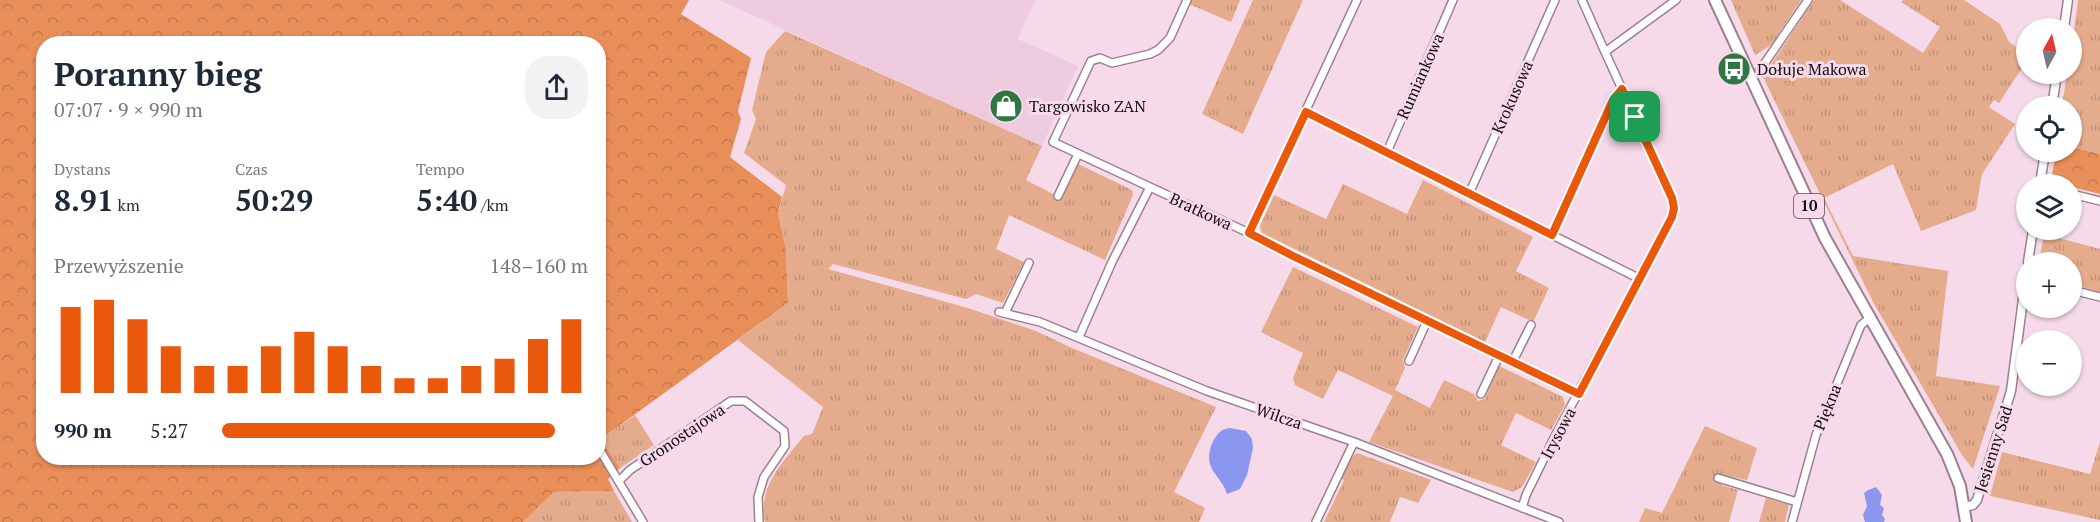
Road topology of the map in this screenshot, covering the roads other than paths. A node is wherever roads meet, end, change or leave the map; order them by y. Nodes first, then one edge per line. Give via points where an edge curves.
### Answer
1 (1187, 0) edge
2 (1357, 0) edge
3 (1453, 0) edge
4 (1555, 0) edge
5 (1582, 0) edge
6 (1676, 0) edge
7 (1715, 0) edge
8 (1808, 0) edge
9 (2068, 0) edge
10 (2065, 18) edge
11 (1605, 52) junction
12 (1760, 70) dead end
13 (1622, 89) junction
14 (1306, 112) junction
15 (1387, 152) junction
16 (1078, 154) junction
17 (1150, 188) junction
18 (1469, 194) junction
19 (1058, 196) dead end
20 (2082, 196) edge
21 (2100, 201) edge
22 (1249, 233) junction
23 (1552, 235) junction
24 (1029, 263) dead end
25 (1640, 279) junction
26 (2082, 292) edge
27 (2100, 297) edge
28 (1870, 318) junction
29 (2021, 318) edge
30 (1427, 321) junction
31 (1530, 325) dead end
32 (1079, 337) junction
33 (1499, 356) junction
34 (1409, 361) dead end
35 (1513, 361) junction
36 (1481, 394) dead end
37 (1579, 394) junction
38 (1354, 442) junction
39 (606, 459) edge
40 (1718, 478) dead end
41 (620, 480) junction
42 (1797, 502) junction
43 (1964, 507) junction
44 (1522, 508) junction
45 (643, 522) edge
46 (759, 522) edge
47 (1316, 522) edge
48 (1559, 522) edge
49 (1792, 522) edge
50 (1966, 522) edge

1 - 16 street, Bratkowa via 1170,38 1158,50 1112,63 1100,58 1091,61 1053,142
2 - 14 street
3 - 15 street, Rumiankowa
4 - 18 street, Krokusowa
5 - 11 street
6 - 11 street
7 - 28 main road, 10 via 1814,216
8 - 12 street
9 - 10 street
11 - 13 street
13 - 23 street via 1613,100
13 - 25 street, Irysowa via 1674,208
14 - 15 street
14 - 22 street
15 - 18 street
16 - 17 street, Bratkowa
16 - 19 street
17 - 22 street, Bratkowa
17 - 32 street
18 - 23 street
20 - 21 street
22 - 30 street, Bratkowa
23 - 25 street
24 - 32 street, Wilcza via 1002,313
25 - 37 street, Irysowa
26 - 27 street
28 - 42 street, Piękna via 1861,325 1816,435
28 - 43 main road, 10 via 1950,459
29 - 43 street, Jesienny Sad via 2006,409 1977,500
30 - 33 street, Bratkowa
30 - 34 street
31 - 35 street
32 - 38 street, Wilcza via 1207,391
33 - 35 street, Bratkowa
33 - 36 street
35 - 37 street, Bratkowa
37 - 44 street, Irysowa
38 - 44 street, Wilcza
38 - 47 street
39 - 41 street
40 - 42 street
41 - 45 street
41 - 46 street, Gronostajowa via 731,401 745,401 784,431 785,446 764,477 758,497
42 - 49 street, Piękna
43 - 50 main road, 10
44 - 48 street, Wilcza

